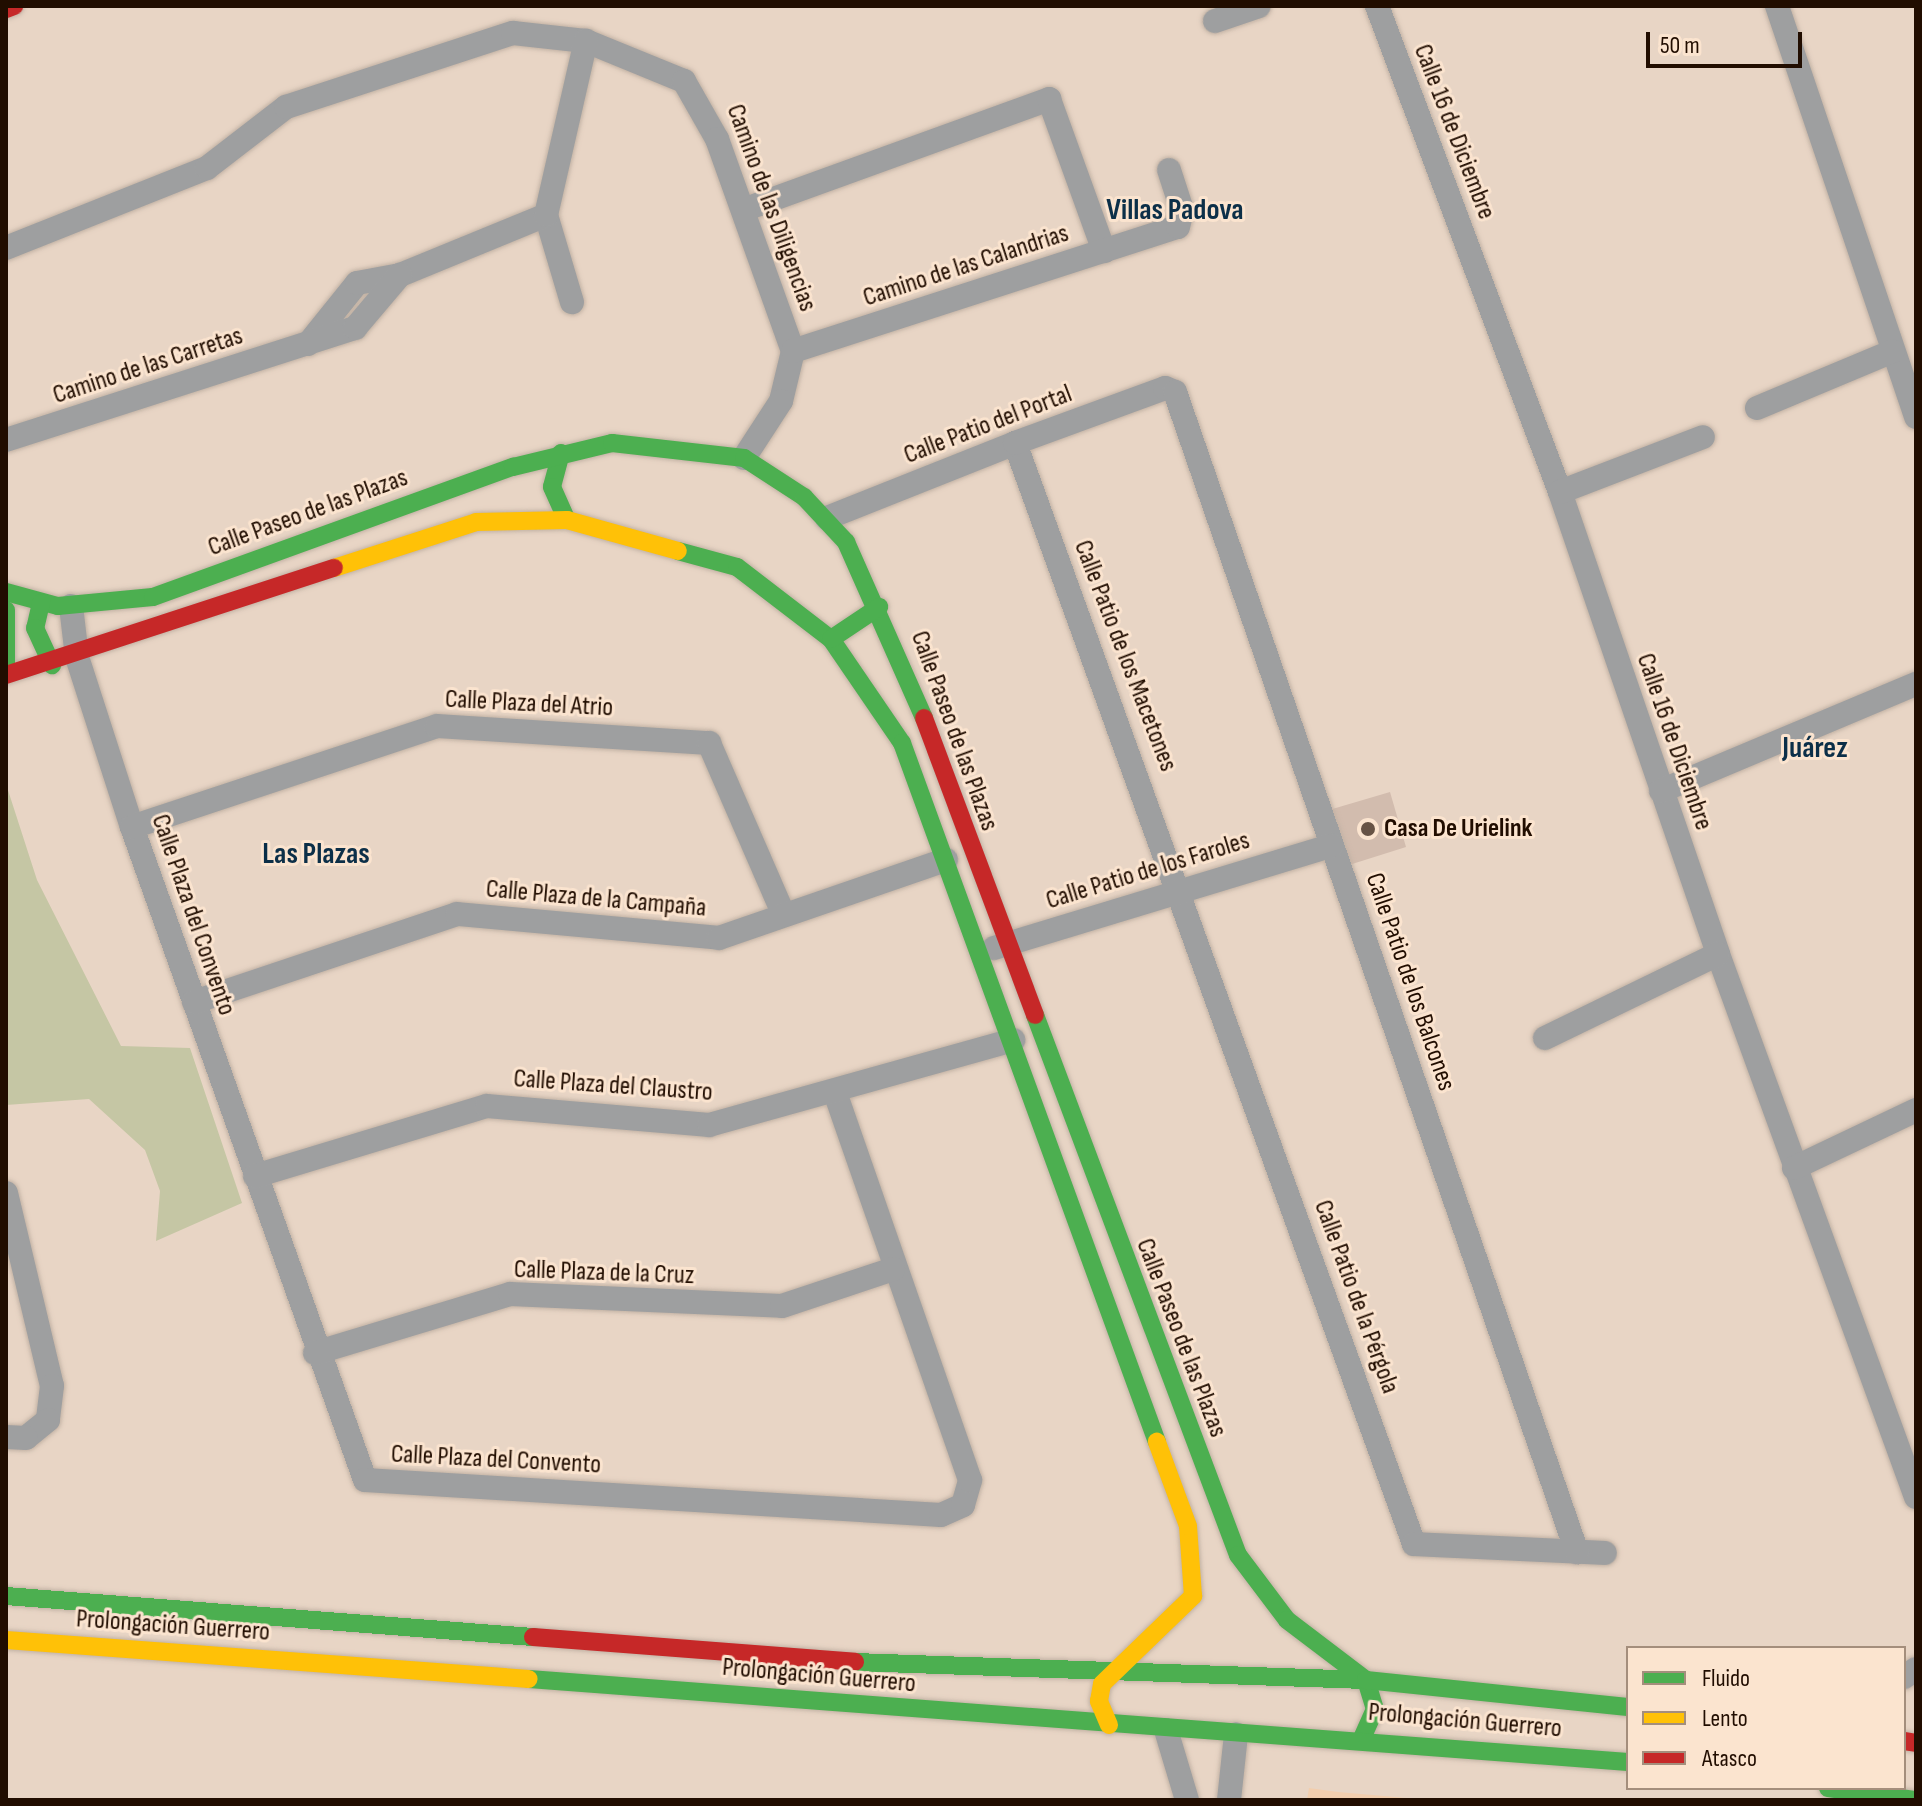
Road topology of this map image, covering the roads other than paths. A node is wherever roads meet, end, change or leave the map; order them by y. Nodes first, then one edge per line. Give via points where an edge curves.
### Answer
1 (14, 6) edge
2 (1259, 6) edge
3 (1377, 6) edge
4 (1777, 6) edge
5 (6, 9) edge
6 (1215, 21) dead end
7 (586, 41) junction
8 (1169, 170) dead end
9 (743, 210) junction
10 (546, 215) junction
11 (6, 248) edge
12 (1104, 251) junction
13 (400, 275) junction
14 (572, 302) dead end
15 (308, 344) junction
16 (793, 351) junction
17 (1893, 351) junction
18 (1169, 389) joint
19 (1757, 408) dead end
20 (1916, 417) edge
21 (1703, 437) dead end
22 (6, 440) edge
23 (1015, 443) junction
24 (561, 453) junction
25 (744, 458) junction
26 (1560, 492) junction
27 (827, 518) junction
28 (567, 520) junction
29 (6, 592) edge
30 (41, 603) junction
31 (71, 606) junction
32 (879, 607) junction
33 (6, 610) edge
34 (831, 639) junction
35 (77, 657) junction
36 (52, 665) junction
37 (6, 672) edge
38 (1916, 684) edge
39 (1661, 791) junction
40 (132, 827) junction
41 (1332, 845) junction
42 (946, 860) junction
43 (1182, 889) junction
44 (782, 911) junction
45 (1004, 945) junction
46 (980, 952) junction
47 (1718, 954) junction
48 (194, 1002) junction
49 (1545, 1038) dead end
50 (1013, 1040) junction
51 (835, 1093) junction
52 (1916, 1110) edge
53 (1794, 1168) junction
54 (255, 1176) junction
55 (6, 1193) edge
56 (893, 1269) junction
57 (315, 1353) junction
58 (6, 1437) edge
59 (1916, 1497) edge
60 (1577, 1552) junction
61 (1605, 1553) dead end
62 (6, 1596) edge
63 (6, 1640) edge
64 (780, 1655) junction
65 (1116, 1671) junction
66 (1366, 1680) junction
67 (777, 1700) junction
68 (1626, 1707) edge
69 (1109, 1725) junction
70 (1166, 1730) junction
71 (1236, 1734) junction
72 (1362, 1738) junction
73 (1626, 1762) edge
74 (1842, 1790) edge
75 (1903, 1799) edge
76 (1187, 1800) edge
77 (1229, 1800) edge

1 - 5 street
2 - 6 street
3 - 26 street, Calle 16 de Diciembre
4 - 17 street
7 - 9 street, Camino de las Diligencias via 665,70 694,91
7 - 10 street
7 - 11 street, Camino de las Diligencias via 513,33 286,107 207,168
8 - 12 street via 1182,210 1178,227
9 - 12 street, Camino de las Calandrias via 1049,99
9 - 16 street, Camino de las Diligencias
10 - 13 street, Camino de las Carretas
10 - 14 street
12 - 16 street, Camino de las Calandrias
13 - 15 street, Camino de las Carretas via 355,328
13 - 15 street, Camino de las Carretas via 369,278 342,294
15 - 22 street, Camino de las Carretas
16 - 25 street, Camino de las Diligencias via 781,401
17 - 19 street
17 - 20 street
18 - 23 street, Calle Patio del Portal
18 - 41 street, Calle Patio de los Balcones
21 - 26 street
23 - 27 street, Calle Patio del Portal
23 - 43 street, Calle Patio de los Macetones
24 - 25 street, Calle Paseo de las Plazas via 612,443
24 - 28 street via 552,487
24 - 31 street, Calle Paseo de las Plazas via 153,597
25 - 27 street, Calle Paseo de las Plazas
26 - 39 street, Calle 16 de Diciembre
27 - 32 street, Calle Paseo de las Plazas
28 - 34 street, Calle Paseo de las Plazas via 737,567
28 - 35 street, Calle Paseo de las Plazas via 476,522
29 - 30 street, Calle Paseo de las Plazas
30 - 31 street, Calle Paseo de las Plazas
30 - 36 street via 35,628
31 - 35 street, Calle Plaza del Convento
32 - 34 street
32 - 45 street, Calle Paseo de las Plazas
33 - 37 street
34 - 42 street, Calle Paseo de las Plazas via 902,743
35 - 36 street, Calle Paseo de las Plazas
35 - 40 street, Calle Plaza del Convento
36 - 37 street, Calle Paseo de las Plazas
38 - 39 street
39 - 47 street, Calle 16 de Diciembre
40 - 44 street, Calle Plaza del Atrio via 437,726 709,743
40 - 48 street, Calle Plaza del Convento
41 - 43 street, Calle Patio de los Faroles
41 - 60 street, Calle Patio de los Balcones
42 - 44 street, Calle Plaza de la Campaña
42 - 46 street, Calle Paseo de las Plazas
43 - 45 street, Calle Patio de los Faroles
43 - 60 street, Calle Patio de la Pérgola via 1414,1544
44 - 48 street, Calle Plaza de la Campaña via 719,938 671,939 457,914
45 - 46 street, Calle Patio de los Faroles
45 - 66 street, Calle Paseo de las Plazas via 1238,1555 1287,1620
46 - 50 street, Calle Paseo de las Plazas
47 - 49 street
47 - 53 street, Calle 16 de Diciembre
48 - 54 street, Calle Plaza del Convento
50 - 51 street, Calle Plaza del Claustro
50 - 65 street, Calle Paseo de las Plazas via 1195,1557 1187,1609
51 - 54 street, Calle Plaza del Claustro via 709,1125 487,1106
51 - 56 street, Calle Plaza del Convento
52 - 53 street
53 - 59 street, Calle 16 de Diciembre
54 - 57 street, Calle Plaza del Convento
55 - 58 street via 52,1386 48,1420 26,1438
56 - 57 street, Calle Plaza de la Cruz via 782,1306 510,1294
56 - 57 street, Calle Plaza del Convento via 970,1480 970,1498 941,1515 365,1480
60 - 61 street, Calle Patio de la Pérgola
62 - 64 street, Prolongación Guerrero
63 - 67 street, Prolongación Guerrero
64 - 65 street, Prolongación Guerrero
64 - 67 street
65 - 66 street, Prolongación Guerrero
65 - 69 street, Calle Paseo de las Plazas via 1100,1692
66 - 68 street, Prolongación Guerrero
66 - 72 street via 1375,1709
67 - 69 street, Prolongación Guerrero
69 - 70 street, Prolongación Guerrero
70 - 71 street, Prolongación Guerrero
70 - 76 street
71 - 72 street, Prolongación Guerrero
71 - 77 street
72 - 73 street, Prolongación Guerrero
74 - 75 street

